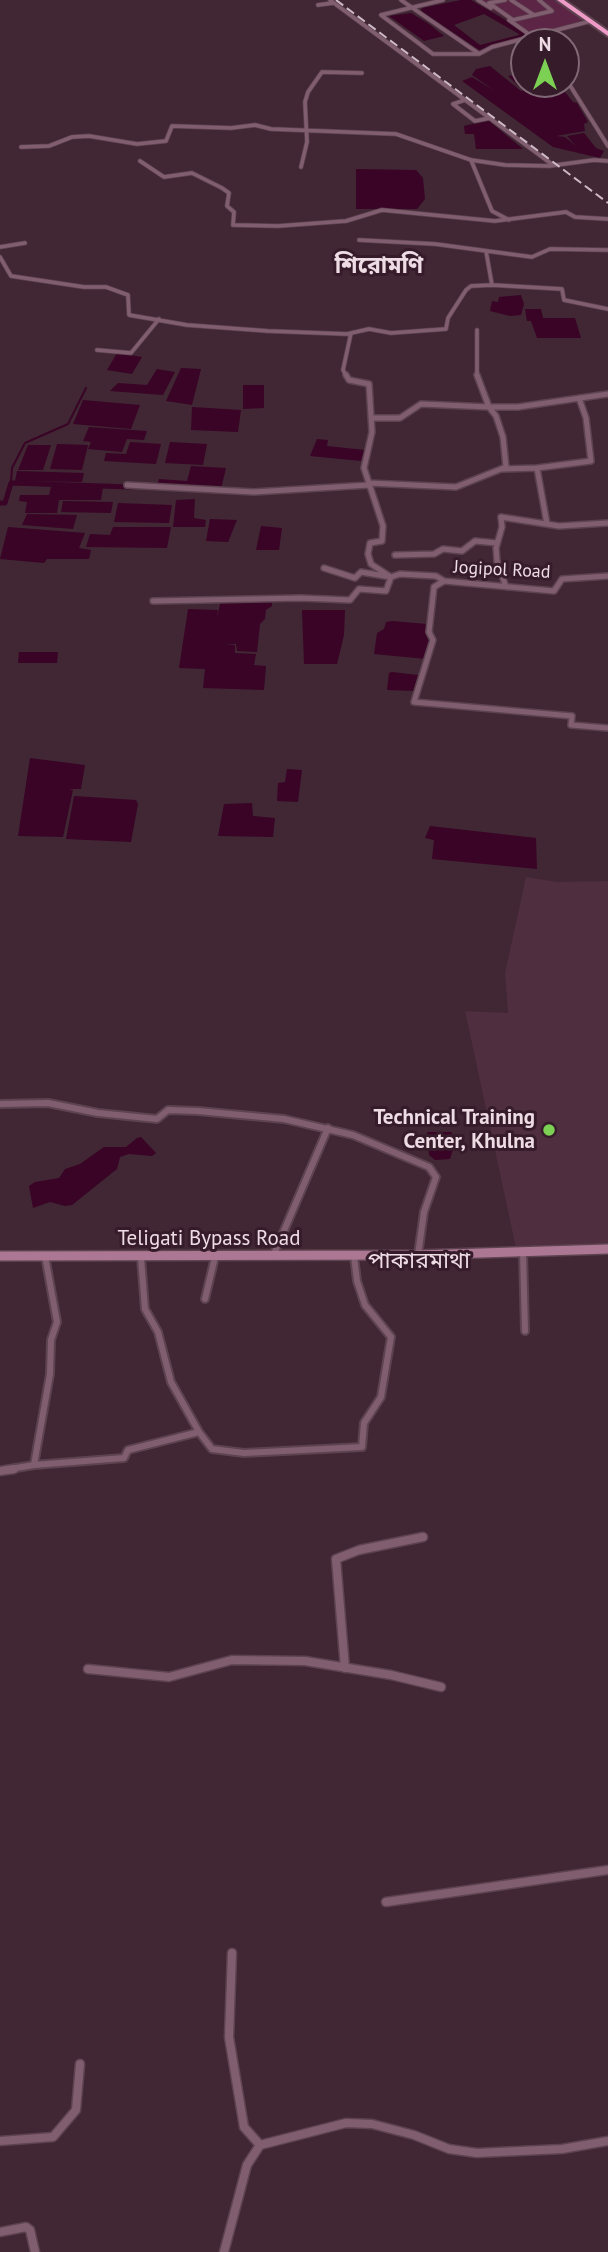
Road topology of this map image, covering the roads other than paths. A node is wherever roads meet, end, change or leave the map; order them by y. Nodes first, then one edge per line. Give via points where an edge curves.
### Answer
1 (401, 0) edge
2 (443, 0) edge
3 (478, 0) edge
4 (505, 0) edge
5 (511, 0) edge
6 (539, 0) edge
7 (561, 0) edge
8 (332, 1) edge
9 (487, 2) edge
10 (318, 5) dead end
11 (411, 7) junction
12 (534, 15) junction
13 (591, 21) junction
14 (522, 28) edge
15 (565, 28) edge
16 (608, 34) edge
17 (510, 42) edge
18 (479, 54) junction
19 (362, 73) dead end
20 (578, 98) edge
21 (466, 100) junction
22 (490, 118) junction
23 (306, 130) junction
24 (608, 146) edge
25 (22, 147) dead end
26 (471, 160) junction
27 (140, 161) dead end
28 (608, 161) edge
29 (554, 166) junction
30 (301, 167) dead end
31 (608, 219) edge
32 (510, 221) junction
33 (359, 240) dead end
34 (25, 243) dead end
35 (0, 247) edge
36 (608, 250) edge
37 (485, 251) junction
38 (0, 257) edge
39 (492, 285) junction
40 (608, 309) edge
41 (159, 319) junction
42 (477, 330) dead end
43 (351, 333) junction
44 (97, 350) dead end
45 (608, 394) edge
46 (579, 398) junction
47 (489, 407) junction
48 (372, 418) junction
49 (537, 468) junction
50 (502, 469) junction
51 (369, 484) junction
52 (127, 485) dead end
53 (608, 523) edge
54 (547, 524) junction
55 (497, 543) junction
56 (395, 555) dead end
57 (324, 568) dead end
58 (608, 576) edge
59 (391, 577) junction
60 (444, 581) junction
61 (506, 587) junction
62 (153, 601) dead end
63 (608, 728) edge
64 (0, 1104) edge
65 (328, 1128) junction
66 (608, 1249) edge
67 (523, 1252) junction
68 (274, 1254) dead end
69 (418, 1255) junction
70 (0, 1256) edge
71 (45, 1256) junction
72 (354, 1256) junction
73 (215, 1257) junction
74 (141, 1258) junction
75 (205, 1299) dead end
76 (525, 1331) dead end
77 (199, 1432) junction
78 (34, 1465) junction
79 (0, 1471) edge
80 (423, 1537) dead end
81 (345, 1668) junction
82 (88, 1669) dead end
83 (441, 1687) dead end
84 (608, 1870) edge
85 (386, 1902) dead end
86 (232, 1953) dead end
87 (80, 2064) dead end
88 (0, 2141) edge
89 (608, 2141) edge
90 (260, 2145) junction
91 (0, 2232) edge
92 (34, 2252) edge
93 (224, 2252) edge

1 - 11 street
2 - 11 street
3 - 14 street
4 - 9 street
5 - 12 street
6 - 12 street via 552,11
7 - 13 highway
8 - 10 street
8 - 21 street
9 - 12 street via 513,20
11 - 18 street
11 - 18 street via 381,15 433,54
13 - 15 street
13 - 16 highway
17 - 18 street
19 - 23 street via 322,72 305,102
20 - 24 street
21 - 22 street
21 - 22 street via 453,104 475,121
22 - 29 street
23 - 25 street via 172,126 166,141 137,144 89,136 50,146
23 - 26 street via 396,134
23 - 30 street
26 - 29 street
26 - 32 street via 492,211
27 - 32 street via 164,177 192,173 222,188 229,193 227,206 234,212 233,225 346,220 382,210
28 - 29 street
31 - 32 street via 566,212
33 - 37 street
34 - 35 street
36 - 37 street via 550,249 532,257
37 - 39 street
38 - 41 street via 11,276 106,287 128,295 129,315
39 - 40 street via 562,289 564,300
39 - 43 street via 466,290 446,329
41 - 43 street via 256,331
41 - 44 street via 131,352
42 - 47 street via 476,374
43 - 48 street via 343,370 349,380 369,384
45 - 46 street
46 - 47 street
46 - 49 street via 591,461
47 - 48 street via 421,404 400,418
47 - 50 street via 503,438 506,467
48 - 51 street via 364,468
49 - 50 street
49 - 54 street
50 - 51 street via 456,487
51 - 52 street via 254,492
51 - 59 street via 378,505 383,541 370,543 368,554 371,564
53 - 54 street
54 - 55 street via 501,517
55 - 56 street via 475,541 462,551
55 - 61 street via 497,561
57 - 59 street, Jogipol Road via 355,578 361,572
58 - 61 street, Jogipol Road via 562,579 554,591
59 - 60 street, Jogipol Road via 436,576
59 - 62 street via 386,591 359,589 350,600
60 - 61 street, Jogipol Road
60 - 63 street via 434,587 429,632 433,640 414,702 572,716 571,725
64 - 65 street via 48,1103 158,1119 168,1110 198,1111
65 - 68 street
65 - 69 street via 429,1167 436,1177
66 - 67 main road, Teligati Bypass Road
67 - 69 main road, Teligati Bypass Road
67 - 76 street
69 - 72 main road, Teligati Bypass Road
70 - 71 main road, Teligati Bypass Road
71 - 74 main road, Teligati Bypass Road
71 - 78 street via 57,1322
72 - 73 main road, Teligati Bypass Road
72 - 77 street via 365,1305 391,1337 381,1397 364,1423 362,1447 244,1453 212,1449
73 - 74 main road, Teligati Bypass Road
73 - 75 street
74 - 77 street via 145,1309 158,1332 171,1382
77 - 78 street via 128,1450 124,1458
78 - 79 street
80 - 81 street via 336,1559
81 - 82 street via 305,1661 232,1660 169,1677
81 - 83 street
84 - 85 street
86 - 90 street via 229,2037 244,2127
87 - 88 street via 76,2110 53,2137
89 - 90 street via 562,2149 477,2153 449,2149 372,2124 346,2123
90 - 93 street via 247,2165
91 - 92 street via 26,2227

